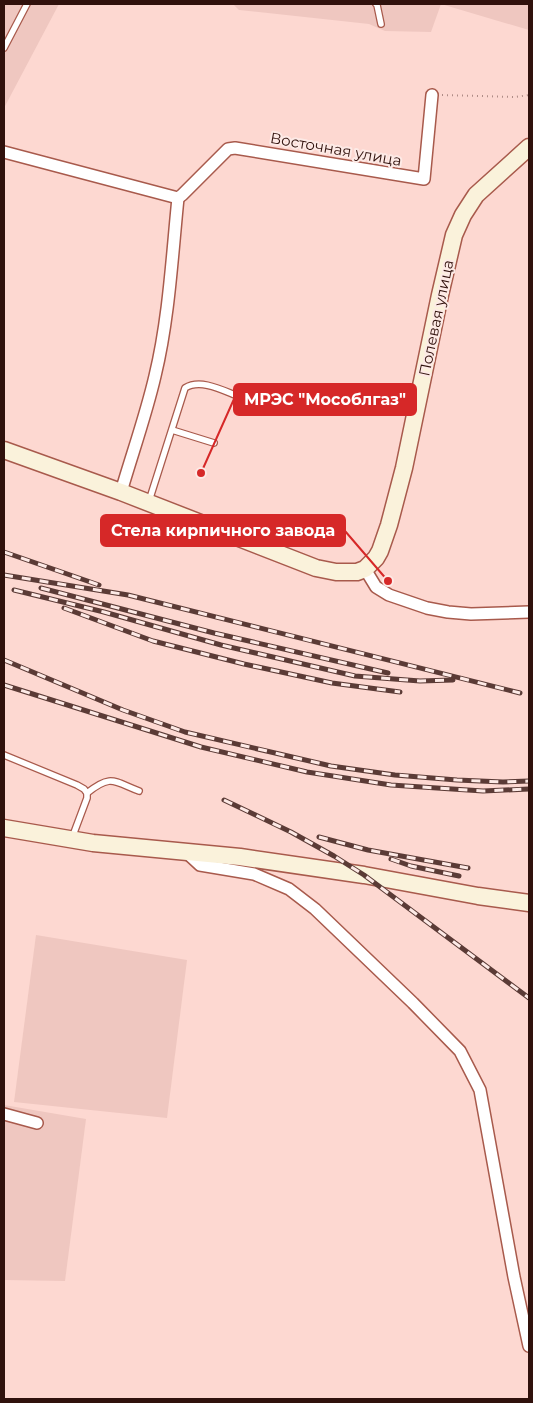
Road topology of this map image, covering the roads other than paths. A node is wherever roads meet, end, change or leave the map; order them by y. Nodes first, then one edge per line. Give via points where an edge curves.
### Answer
1 (27, 4) edge
2 (377, 4) edge
3 (381, 24) dead end
4 (4, 48) edge
5 (432, 95) road end
6 (529, 147) edge
7 (4, 152) edge
8 (178, 198) junction
9 (240, 397) dead end
10 (172, 430) junction
11 (214, 443) dead end
12 (4, 450) edge
13 (121, 492) junction
14 (148, 503) junction
15 (366, 569) junction
16 (529, 612) edge
17 (4, 754) edge
18 (139, 791) dead end
19 (87, 793) junction
20 (4, 828) edge
21 (72, 840) junction
22 (186, 853) junction
23 (529, 903) edge
24 (4, 1114) edge
25 (37, 1123) dead end
26 (529, 1346) edge

1 - 4 lane
2 - 3 lane
5 - 8 street, Восточная улица via 424,179 235,148 228,149
6 - 15 main road, Полевая улица via 476,195 454,235 389,525 380,551
7 - 8 street
8 - 13 street via 160,354
9 - 10 lane via 204,384 190,385 186,388
10 - 11 lane
10 - 14 lane
12 - 13 main road
13 - 14 main road
14 - 15 main road via 316,568 352,573
15 - 16 street via 376,587 427,608 471,614
17 - 19 lane via 77,785
18 - 19 lane via 105,781
19 - 21 lane
20 - 21 main road
21 - 22 main road
22 - 23 main road via 240,857 364,875
22 - 26 street via 200,865 254,874 290,889 315,909 460,1051 480,1090
24 - 25 street

